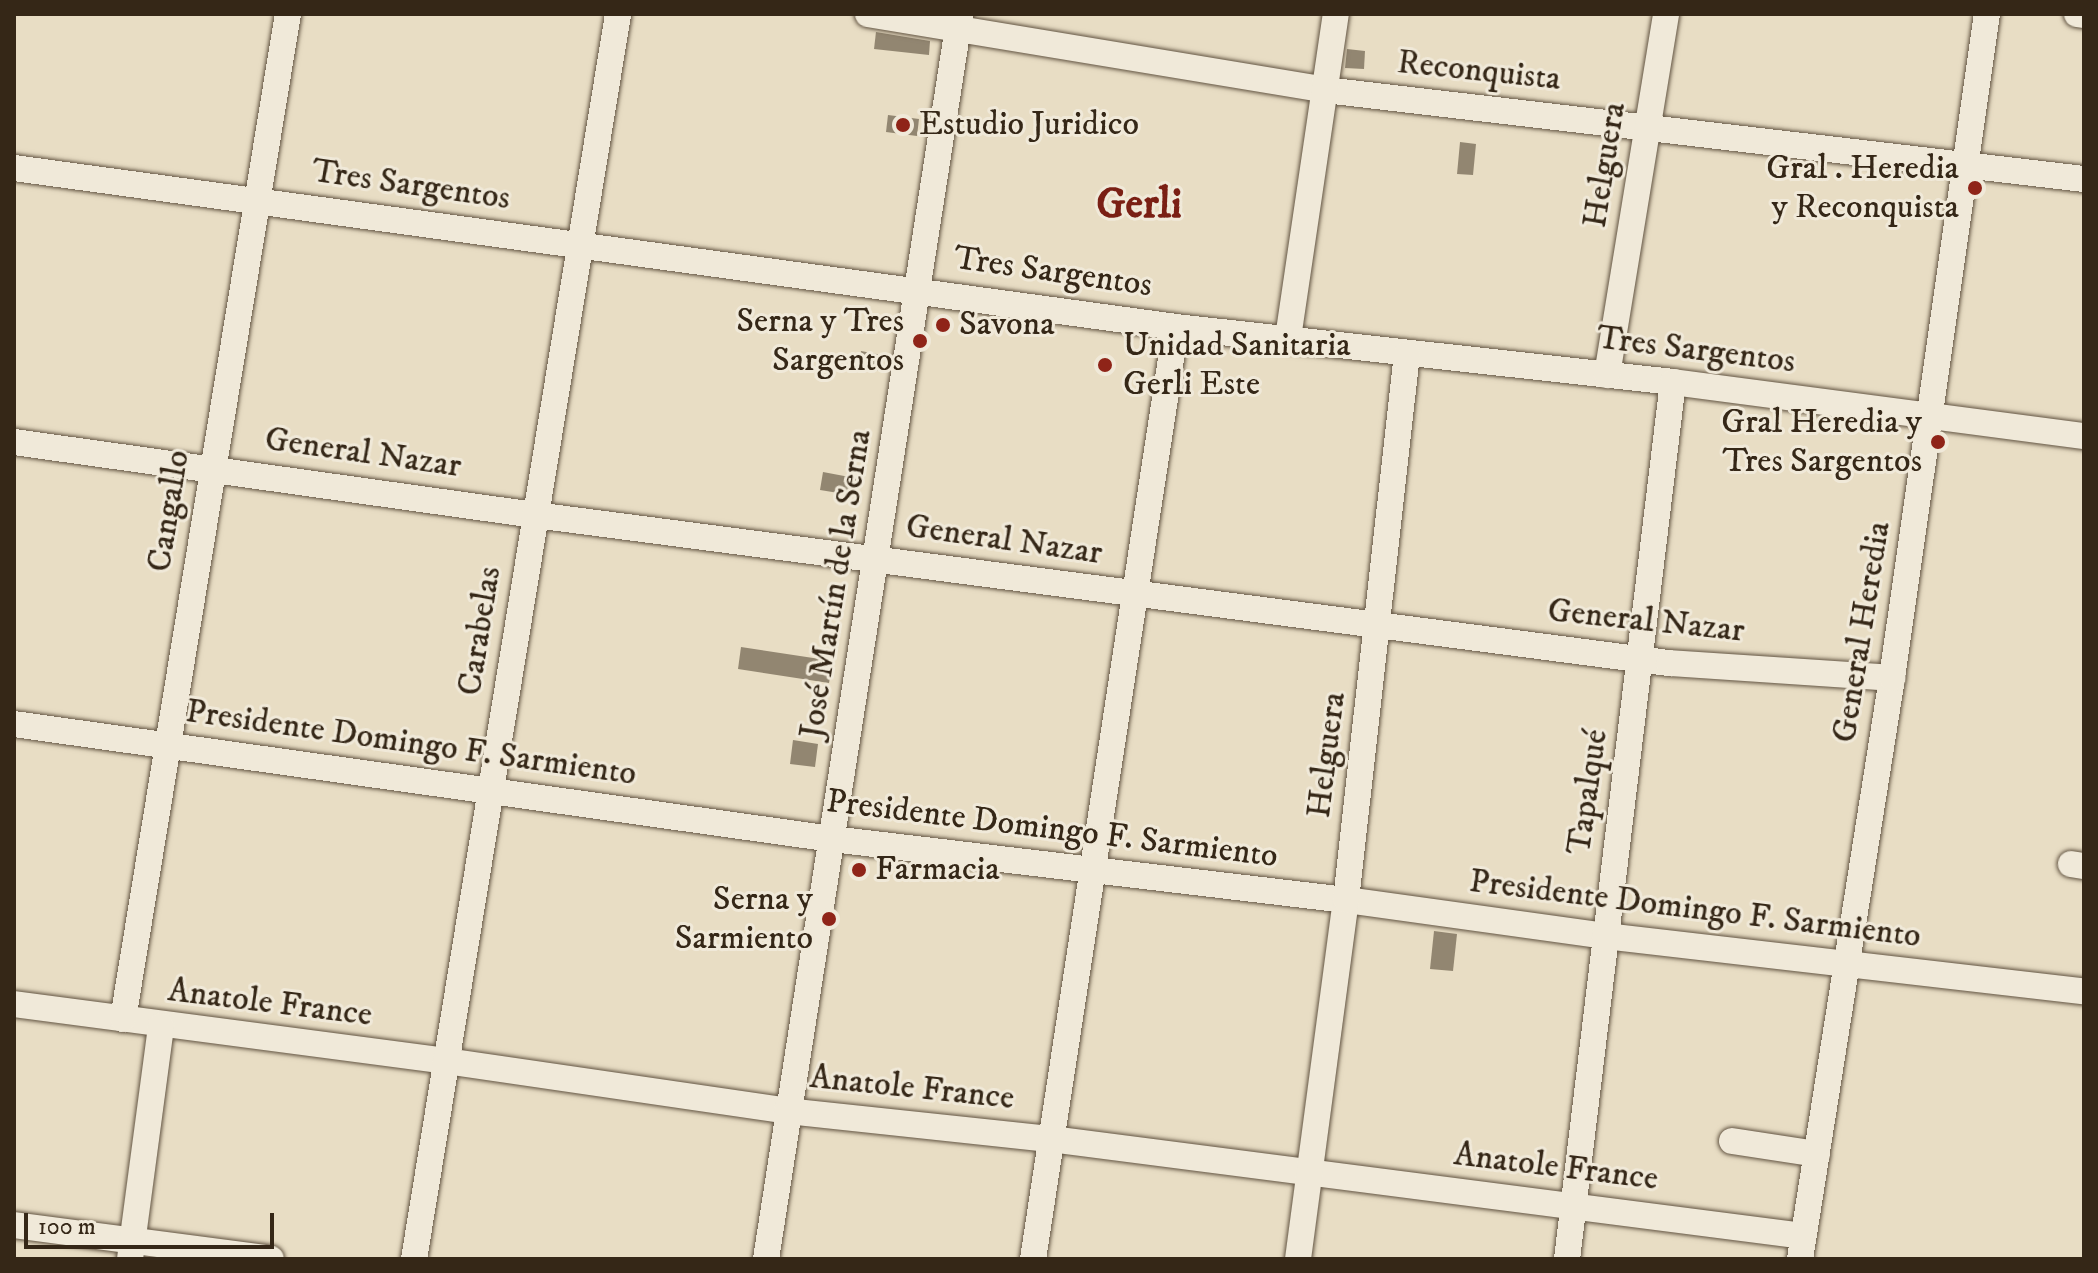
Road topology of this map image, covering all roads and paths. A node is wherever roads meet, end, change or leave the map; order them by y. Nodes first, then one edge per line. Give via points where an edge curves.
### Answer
1 (288, 14) edge
2 (618, 14) edge
3 (868, 14) edge
4 (1336, 14) edge
5 (1666, 14) edge
6 (1987, 14) edge
7 (2077, 14) edge
8 (2084, 15) edge
9 (959, 22) edge
10 (1325, 90) junction
11 (1648, 126) junction
12 (1965, 162) junction
13 (14, 168) edge
14 (2084, 179) edge
15 (256, 199) junction
16 (580, 245) junction
17 (918, 289) junction
18 (1176, 327) junction
19 (1288, 338) junction
20 (1407, 354) junction
21 (1607, 375) junction
22 (1673, 382) junction
23 (1931, 415) junction
24 (2084, 436) edge
25 (14, 442) edge
26 (212, 467) junction
27 (535, 515) junction
28 (878, 558) junction
29 (1134, 595) junction
30 (1379, 625) junction
31 (1642, 659) junction
32 (1892, 678) junction
33 (14, 724) edge
34 (168, 744) junction
35 (492, 791) junction
36 (832, 839) junction
37 (1091, 869) junction
38 (1346, 900) junction
39 (1605, 936) junction
40 (1848, 964) junction
41 (2084, 991) edge
42 (14, 1004) edge
43 (123, 1019) junction
44 (161, 1026) junction
45 (446, 1061) junction
46 (787, 1111) junction
47 (1051, 1139) junction
48 (1732, 1141) dead end
49 (1817, 1154) junction
50 (1310, 1173) junction
51 (1574, 1205) junction
52 (14, 1225) edge
53 (1802, 1248) edge
54 (131, 1250) edge
55 (271, 1259) edge
56 (414, 1259) edge
57 (766, 1259) edge
58 (1033, 1259) edge
59 (1298, 1259) edge
60 (1567, 1259) edge

1 - 15 street, Cangallo
2 - 16 street, Carabelas
3 - 9 street, Reconquista
4 - 10 street
5 - 11 street, Helguera
6 - 12 street, General Heredia
7 - 8 street
9 - 10 street, Reconquista
9 - 17 street, José Martín de la Serna
10 - 11 street, Reconquista
10 - 19 street
11 - 12 street, Reconquista
11 - 21 street, Helguera
12 - 14 street, Reconquista
12 - 23 street, General Heredia
13 - 15 street, Tres Sargentos
15 - 16 street, Tres Sargentos
15 - 26 street, Cangallo
16 - 17 street, Tres Sargentos
16 - 27 street, Carabelas
17 - 18 street, Tres Sargentos
17 - 28 street, José Martín de la Serna
18 - 19 street, Tres Sargentos
18 - 29 street
19 - 20 street, Tres Sargentos
20 - 21 street, Tres Sargentos
20 - 30 street, Helguera
21 - 22 street, Tres Sargentos
22 - 23 street, Tres Sargentos
22 - 31 street, Tapalqué
23 - 24 street, Tres Sargentos
23 - 32 street, General Heredia
25 - 26 street, General Nazar
26 - 27 street, General Nazar
26 - 34 street, Cangallo
27 - 28 street, General Nazar
27 - 35 street, Carabelas
28 - 29 street, General Nazar
28 - 36 street, José Martín de la Serna
29 - 30 street, General Nazar
29 - 37 street
30 - 31 street, General Nazar
30 - 38 street, Helguera
31 - 32 street, General Nazar
31 - 39 street, Tapalqué
32 - 40 street, General Heredia
33 - 34 street, Presidente Domingo F. Sarmiento
34 - 35 street, Presidente Domingo F. Sarmiento
34 - 43 street, Cangallo
35 - 36 street, Presidente Domingo F. Sarmiento
35 - 45 street, Carabelas
36 - 37 street, Presidente Domingo F. Sarmiento
36 - 46 street, José Martín de la Serna
37 - 38 street, Presidente Domingo F. Sarmiento
37 - 47 street
38 - 39 street, Presidente Domingo F. Sarmiento
38 - 50 street, Helguera
39 - 40 street, Presidente Domingo F. Sarmiento
39 - 51 street, Tapalqué
40 - 41 street, Presidente Domingo F. Sarmiento
40 - 49 street, General Heredia
42 - 43 street, Anatole France
43 - 44 street, Anatole France
44 - 45 street, Anatole France
44 - 54 street
45 - 46 street, Anatole France
45 - 56 street, Carabelas
46 - 47 street, Anatole France
46 - 57 street, José Martín de la Serna
47 - 50 street, Anatole France
47 - 58 street
48 - 49 street
49 - 53 street, General Heredia
50 - 51 street, Anatole France
50 - 59 street, Helguera
51 - 53 street, Anatole France
51 - 60 street, Tapalqué
52 - 54 street
54 - 55 street

